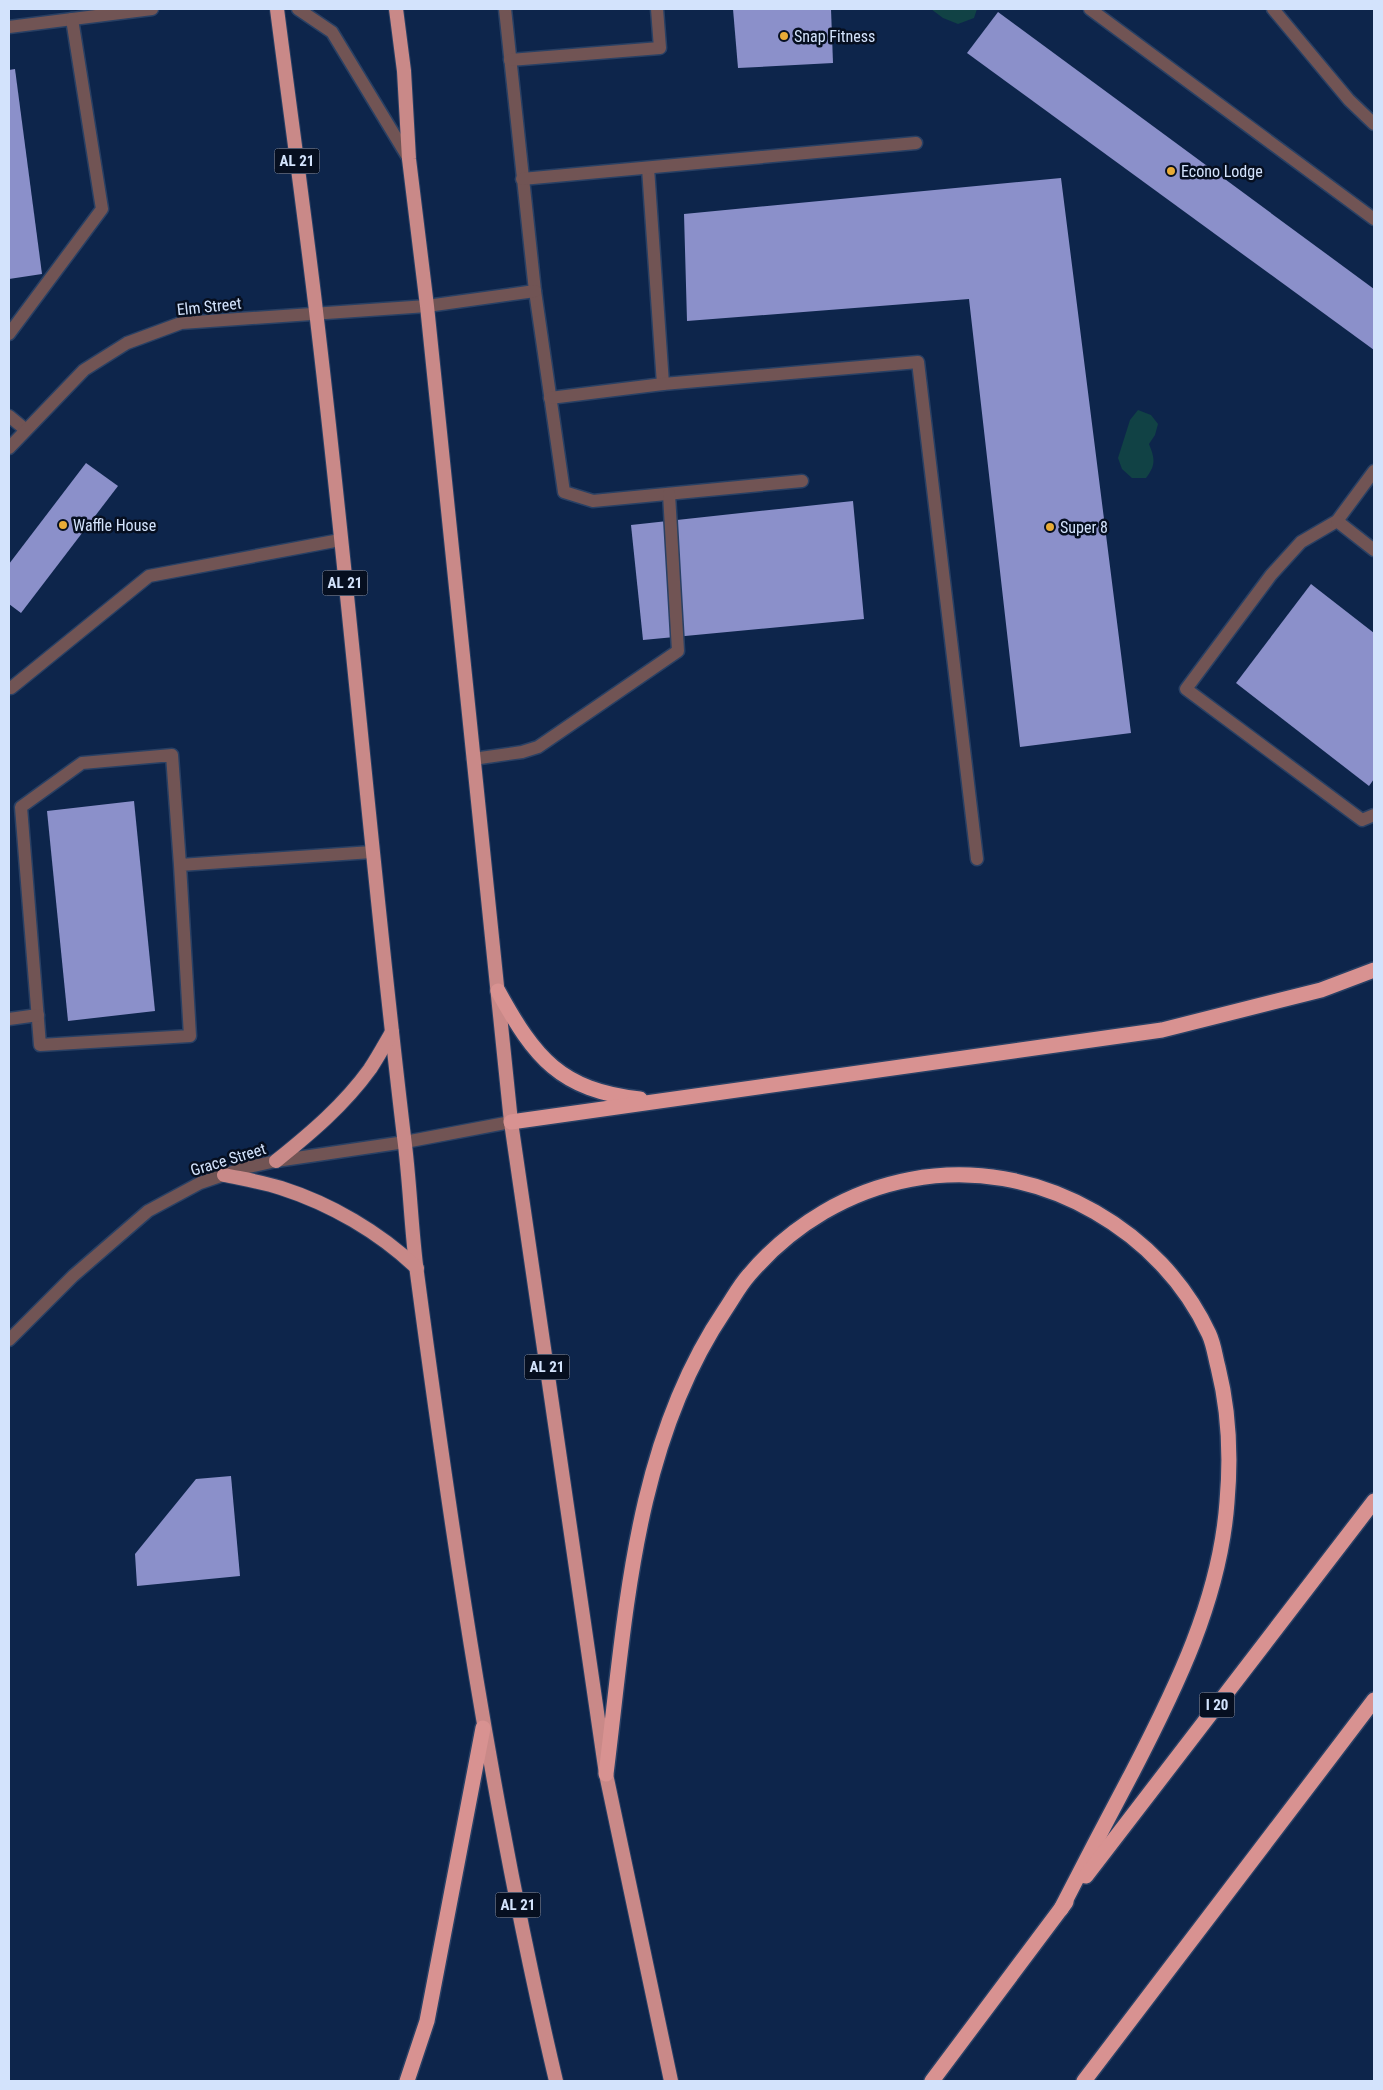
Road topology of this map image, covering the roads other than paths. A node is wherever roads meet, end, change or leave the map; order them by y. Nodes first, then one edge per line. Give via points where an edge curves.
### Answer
1 (152, 9) edge
2 (277, 9) edge
3 (298, 9) edge
4 (396, 9) edge
5 (505, 9) edge
6 (657, 9) edge
7 (1090, 9) edge
8 (1273, 9) edge
9 (72, 19) junction
10 (9, 27) edge
11 (510, 60) junction
12 (1374, 124) edge
13 (916, 143) dead end
14 (410, 159) junction
15 (648, 168) junction
16 (522, 179) junction
17 (1374, 220) edge
18 (535, 291) junction
19 (427, 306) junction
20 (316, 313) junction
21 (9, 334) edge
22 (663, 384) junction
23 (550, 398) junction
24 (9, 416) edge
25 (26, 430) junction
26 (9, 448) edge
27 (1374, 471) edge
28 (802, 482) dead end
29 (669, 494) junction
30 (1337, 521) junction
31 (340, 540) junction
32 (1374, 550) edge
33 (9, 688) edge
34 (473, 759) junction
35 (1374, 815) edge
36 (372, 852) junction
37 (977, 859) dead end
38 (180, 865) junction
39 (1374, 970) edge
40 (498, 991) junction
41 (38, 1015) junction
42 (9, 1018) edge
43 (392, 1032) junction
44 (661, 1102) junction
45 (511, 1122) junction
46 (405, 1142) junction
47 (276, 1161) junction
48 (224, 1175) junction
49 (416, 1268) junction
50 (11, 1334) edge
51 (1374, 1501) edge
52 (1374, 1700) edge
53 (483, 1728) junction
54 (606, 1774) junction
55 (1061, 1909) junction
56 (407, 2081) edge
57 (556, 2081) edge
58 (671, 2081) edge
59 (932, 2081) edge
60 (1084, 2081) edge

1 - 9 street
2 - 20 highway, AL 21
3 - 14 street via 332,32
4 - 14 highway, AL 21
5 - 11 street
6 - 11 street via 660,48
7 - 17 street
8 - 12 street
9 - 10 street
9 - 21 street via 102,209
11 - 16 street
13 - 15 street
14 - 19 highway, AL 21
15 - 16 street
15 - 22 street
16 - 18 street
18 - 19 street, Elm Street
18 - 23 street
19 - 20 street, Elm Street
19 - 34 highway, AL 21
20 - 25 street, Elm Street via 181,323 127,342 84,370
20 - 31 highway, AL 21
22 - 23 street
22 - 37 street via 918,362
23 - 29 street via 564,492 593,501
24 - 25 street
25 - 26 street, Elm Street
27 - 30 street
28 - 29 street
29 - 34 street via 678,652 538,746 522,752
30 - 32 street
30 - 35 street via 1301,542 1271,575 1186,689 1362,820
31 - 33 street via 149,576
31 - 36 highway, AL 21
34 - 40 highway, AL 21
36 - 38 street
36 - 43 highway, AL 21
38 - 41 street via 190,1036 40,1045
38 - 41 street via 172,755 82,762 20,807
39 - 44 highway via 1321,990 1162,1030
40 - 44 highway via 527,1040 560,1074 614,1096
40 - 45 highway, AL 21
41 - 42 street
43 - 46 highway, AL 21
43 - 47 highway via 352,1092
44 - 45 highway
45 - 46 street, Grace Street
45 - 54 highway, AL 21
46 - 47 street, Grace Street
46 - 49 highway, AL 21
47 - 48 street, Grace Street
48 - 49 highway via 282,1188 335,1210 397,1249
48 - 50 street, Grace Street via 200,1183 148,1211
49 - 53 highway, AL 21
51 - 55 highway, I 20
52 - 60 highway
53 - 56 highway via 427,2021
53 - 57 highway, AL 21
54 - 55 highway via 638,1530 658,1452 680,1388 712,1329 747,1277 783,1239 821,1212 874,1189 928,1176 970,1174 1027,1184 1075,1201 1119,1226 1156,1258 1188,1296 1211,1337 1224,1392 1229,1444 1227,1505 1218,1563 1202,1624 1160,1718
54 - 58 highway, AL 21
55 - 59 highway, I 20

